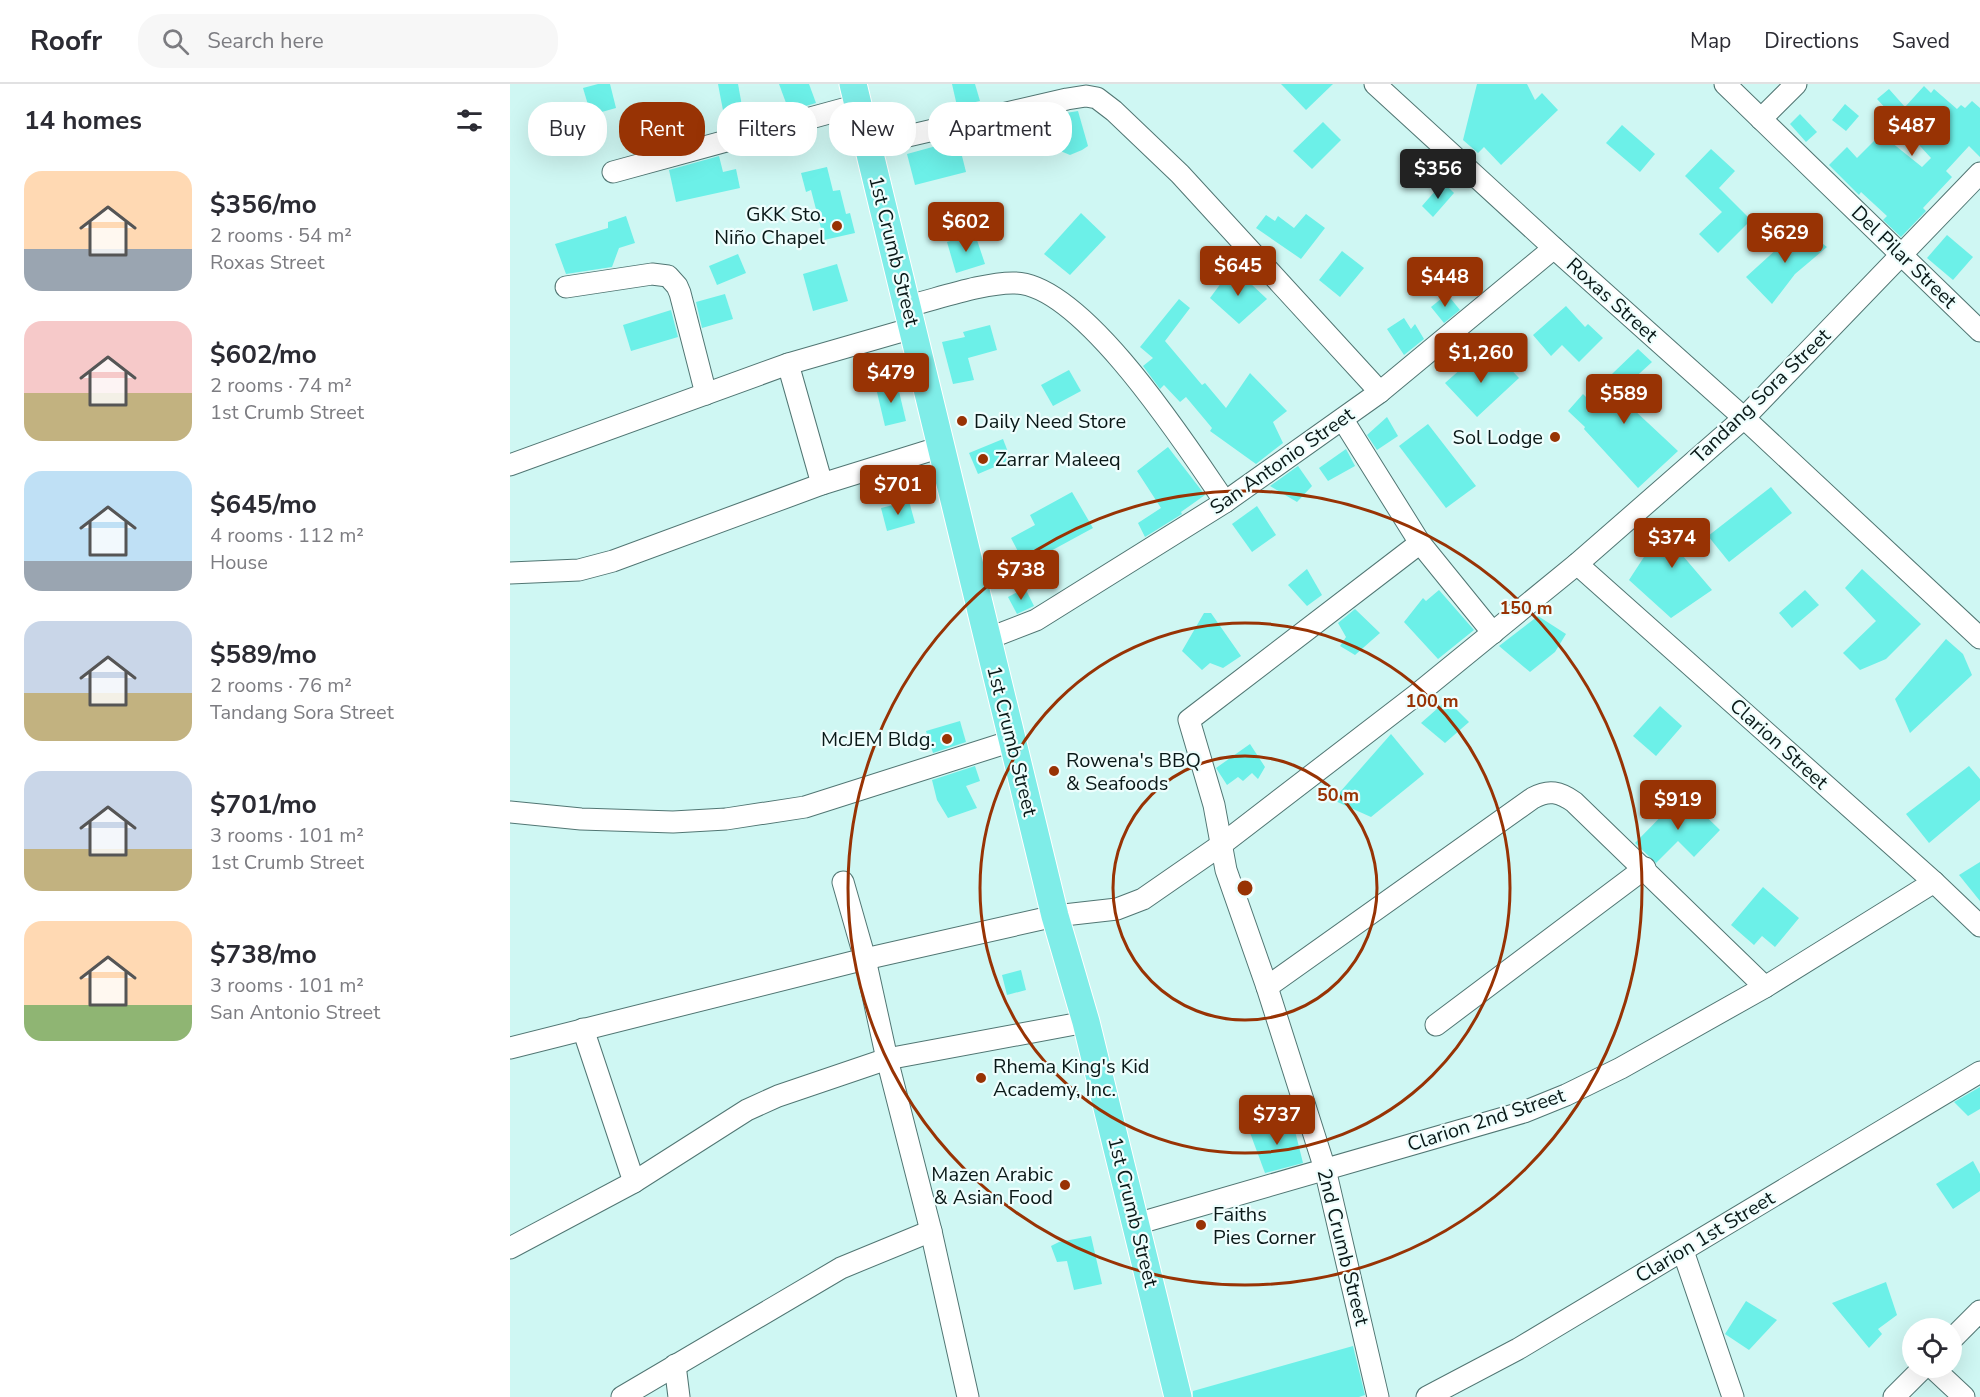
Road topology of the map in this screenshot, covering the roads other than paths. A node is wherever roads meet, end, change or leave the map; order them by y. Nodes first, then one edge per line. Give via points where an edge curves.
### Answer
1 (1375, 84) edge
2 (1725, 84) edge
3 (1796, 84) edge
4 (856, 95) edge
5 (1761, 119) junction
6 (916, 134) edge
7 (872, 156) edge
8 (614, 172) dead end
9 (1980, 173) edge
10 (1554, 248) junction
11 (1902, 255) junction
12 (566, 287) dead end
13 (910, 317) junction
14 (1980, 331) edge
15 (788, 364) junction
16 (1380, 392) junction
17 (706, 394) junction
18 (1744, 418) junction
19 (1343, 420) junction
20 (942, 447) junction
21 (510, 465) edge
22 (822, 484) junction
23 (1225, 502) junction
24 (1420, 543) junction
25 (1577, 564) junction
26 (510, 573) edge
27 (1493, 633) junction
28 (1980, 638) edge
29 (987, 639) junction
30 (1012, 741) junction
31 (510, 812) edge
32 (1221, 845) junction
33 (1645, 868) junction
34 (843, 882) dead end
35 (1934, 882) junction
36 (1055, 916) junction
37 (1980, 926) edge
38 (865, 959) junction
39 (1267, 987) junction
40 (1765, 987) junction
41 (1086, 1022) junction
42 (1436, 1025) dead end
43 (583, 1029) junction
44 (510, 1048) edge
45 (887, 1059) junction
46 (1980, 1072) edge
47 (1325, 1169) junction
48 (634, 1182) junction
49 (1136, 1224) junction
50 (931, 1231) junction
51 (510, 1248) edge
52 (1683, 1251) junction
53 (1980, 1311) edge
54 (1962, 1329) edge
55 (675, 1365) junction
56 (1913, 1378) edge
57 (1944, 1378) edge
58 (622, 1397) edge
59 (679, 1397) edge
60 (968, 1397) edge
61 (1178, 1397) edge
62 (1378, 1397) edge
63 (1427, 1397) edge
64 (1733, 1397) edge
65 (1894, 1397) edge
66 (1964, 1397) edge

1 - 10 street, Roxas Street
2 - 5 street, Del Pilar Street
3 - 5 street
4 - 8 street
5 - 11 street, Del Pilar Street
6 - 16 street via 1067,99 1098,98 1180,174
7 - 13 main road, 1st Crumb Street
9 - 11 street, Tandang Sora Street
10 - 16 street, San Antonio Street
10 - 18 street, Roxas Street
11 - 14 street, Del Pilar Street
11 - 18 street, Tandang Sora Street
12 - 17 street via 652,274 668,276 680,292
13 - 15 street
13 - 20 main road, 1st Crumb Street
13 - 23 street via 993,285 1016,282 1038,287 1084,321 1141,384
15 - 17 street
15 - 22 street
16 - 19 street, San Antonio Street
17 - 21 street
18 - 25 street, Tandang Sora Street
18 - 28 street, Roxas Street
19 - 23 street, San Antonio Street
19 - 24 street
20 - 22 street
20 - 29 main road, 1st Crumb Street
22 - 26 street via 613,561 579,570
23 - 29 street, San Antonio Street via 1036,620
24 - 27 street
24 - 32 street, 2nd Crumb Street via 1189,720 1214,805
25 - 27 street, Tandang Sora Street
25 - 35 street, Clarion Street
27 - 32 street, Tandang Sora Street
29 - 30 main road, 1st Crumb Street
30 - 31 street via 805,807 726,819 639,821
30 - 36 main road, 1st Crumb Street
32 - 36 street, Tandang Sora Street via 1135,903 1100,912
32 - 39 street, 2nd Crumb Street
33 - 39 street via 1564,795 1540,794
33 - 40 street
33 - 42 street
34 - 38 street
35 - 37 street, Clarion Street
35 - 40 street, Clarion 2nd Street
36 - 38 street, Tandang Sora Street
36 - 41 main road, 1st Crumb Street
38 - 43 street, Tandang Sora Street
38 - 45 street
39 - 47 street, 2nd Crumb Street
40 - 47 street, Clarion 2nd Street via 1566,1095 1524,1112
41 - 45 street
41 - 49 main road, 1st Crumb Street
43 - 44 street, Tandang Sora Street
43 - 48 street
45 - 48 street via 747,1110
45 - 50 street
46 - 52 street, Clarion 1st Street
47 - 49 street, Clarion 2nd Street
47 - 62 street, 2nd Crumb Street
48 - 51 street
49 - 61 main road, 1st Crumb Street
50 - 55 street via 841,1269
50 - 60 street
52 - 63 street, Clarion 1st Street via 1518,1349
52 - 64 street
53 - 54 street
55 - 58 street
55 - 59 street
56 - 65 street
57 - 66 street

